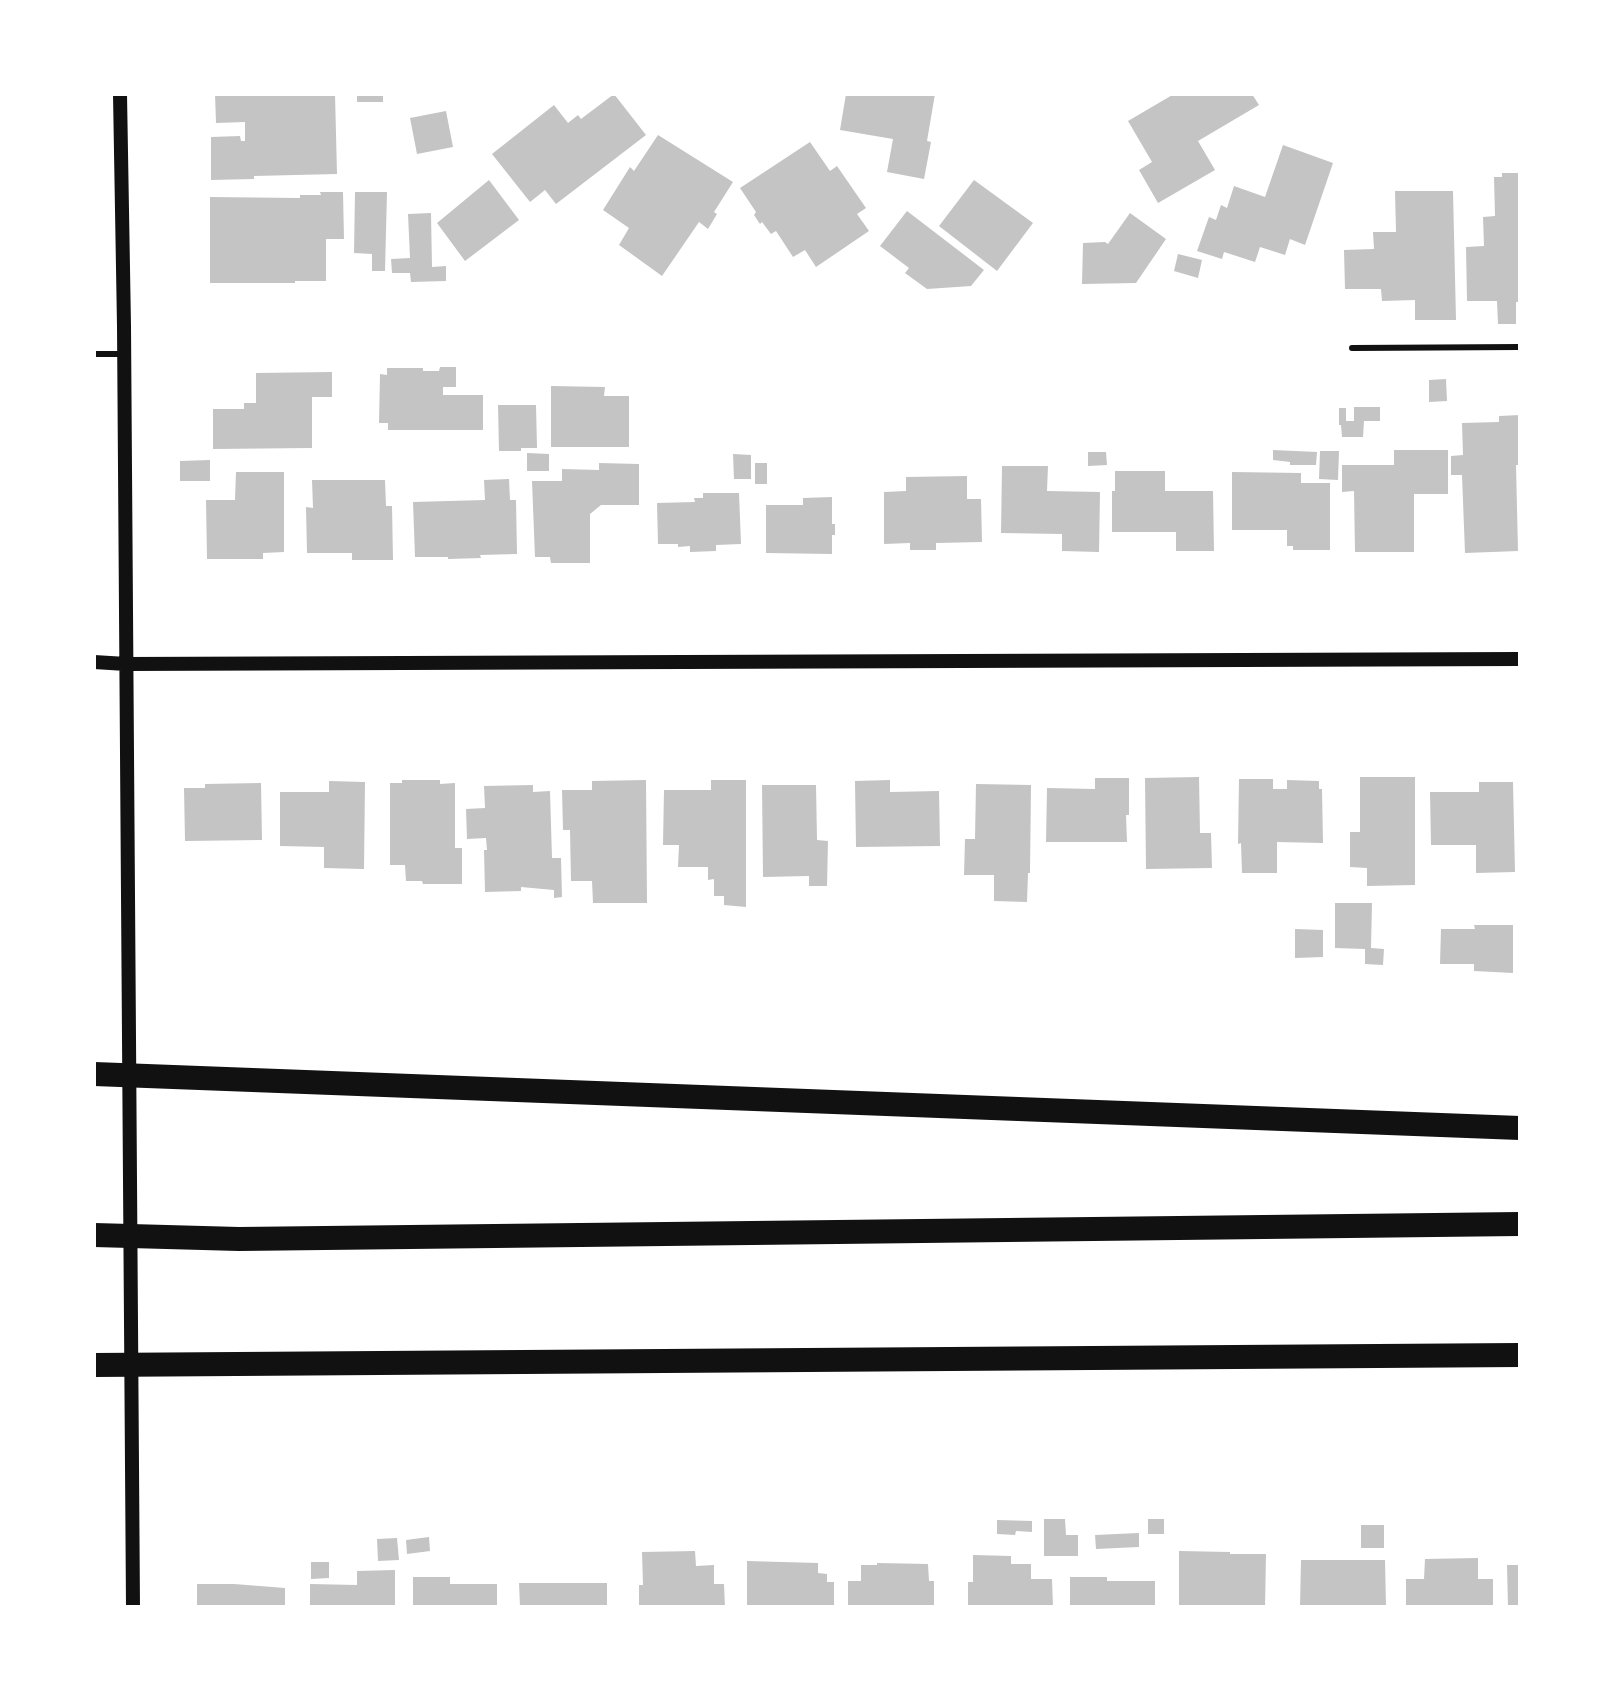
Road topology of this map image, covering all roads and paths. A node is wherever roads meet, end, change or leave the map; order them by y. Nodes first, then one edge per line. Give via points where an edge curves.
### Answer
1 (120, 94) edge
2 (1520, 347) edge
3 (1352, 348) dead end
4 (94, 354) edge
5 (124, 354) junction
6 (1520, 659) edge
7 (126, 664) junction
8 (94, 665) edge
9 (94, 1074) edge
10 (1520, 1128) edge
11 (1520, 1224) edge
12 (94, 1235) edge
13 (1520, 1355) edge
14 (94, 1365) edge
15 (133, 1607) edge

1 - 5 street
2 - 3 lane
4 - 5 lane
5 - 7 street
6 - 7 street
7 - 8 street
7 - 15 street
9 - 10 highway
11 - 12 highway via 239,1239
13 - 14 highway

